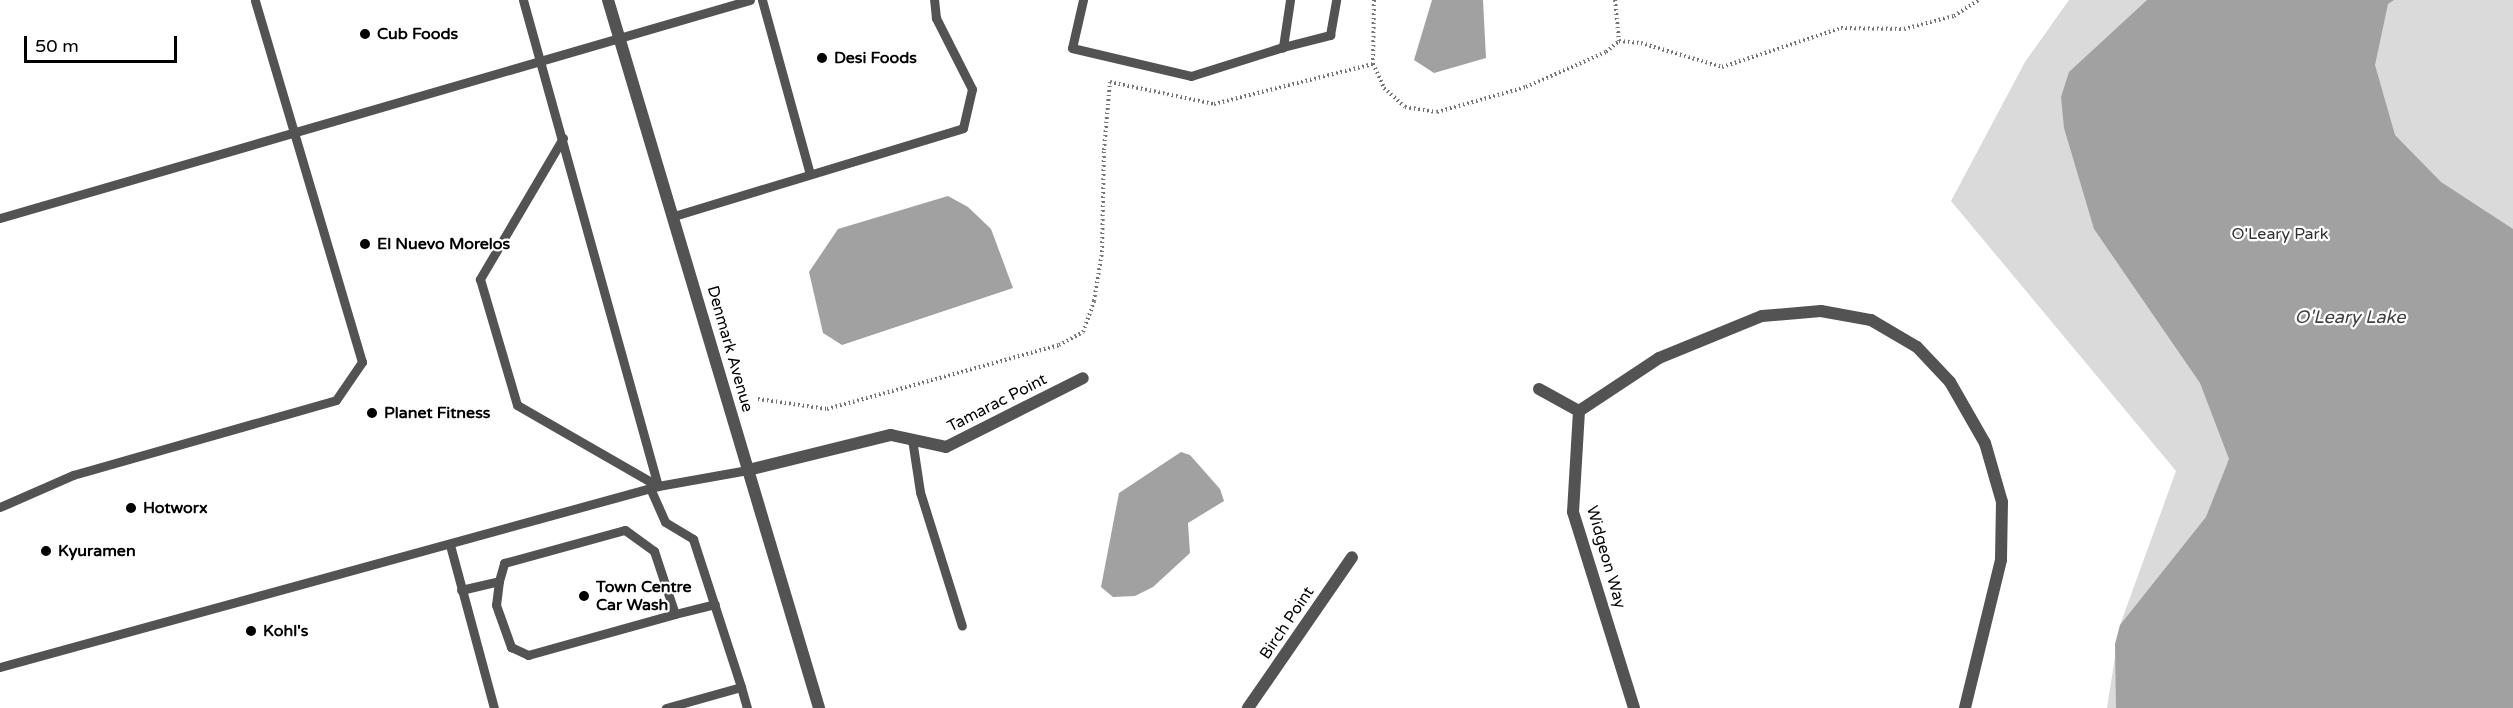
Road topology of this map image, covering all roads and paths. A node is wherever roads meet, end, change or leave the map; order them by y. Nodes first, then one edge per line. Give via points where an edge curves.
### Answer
1 (255, 0) edge
2 (523, 0) edge
3 (608, 0) edge
4 (750, 0) edge
5 (762, 0) edge
6 (934, 0) edge
7 (1083, 0) edge
8 (1290, 0) edge
9 (1336, 0) edge
10 (1374, 0) edge
11 (1615, 0) edge
12 (1979, 0) edge
13 (620, 40) junction
14 (1619, 41) junction
15 (1283, 47) junction
16 (541, 58) junction
17 (1373, 64) junction
18 (292, 132) junction
19 (563, 138) junction
20 (810, 174) junction
21 (674, 216) junction
22 (0, 218) edge
23 (1083, 378) dead end
24 (1539, 389) dead end
25 (758, 399) dead end
26 (1579, 411) junction
27 (912, 439) junction
28 (748, 470) junction
29 (654, 487) junction
30 (0, 507) edge
31 (450, 545) junction
32 (1352, 556) dead end
33 (499, 581) junction
34 (461, 590) junction
35 (715, 604) junction
36 (675, 614) junction
37 (962, 626) dead end
38 (0, 667) edge
39 (741, 687) junction
40 (494, 708) edge
41 (666, 708) edge
42 (747, 708) edge
43 (819, 708) edge
44 (1248, 708) edge
45 (1634, 708) edge
46 (1965, 708) edge

1 - 18 lane
2 - 16 lane
3 - 13 street, Denmark Avenue
4 - 13 lane
5 - 20 lane
6 - 20 lane via 936,18 972,89 963,128
7 - 15 lane via 1072,48 1191,76
8 - 15 lane
9 - 15 lane via 1330,35
10 - 17 path
11 - 14 path
12 - 14 path via 1954,16 1904,29 1841,28 1722,67 1641,43
13 - 16 lane
13 - 21 street, Denmark Avenue
14 - 17 path via 1606,52 1526,87 1437,112 1405,107 1384,88
16 - 18 lane
16 - 19 lane
17 - 25 path via 1215,104 1110,82 1102,252 1094,301 1083,332 1059,345 827,409
18 - 22 lane
18 - 30 lane via 362,362 336,400 73,476
19 - 29 lane
19 - 29 lane via 480,279 517,405
20 - 21 lane
21 - 28 street, Denmark Avenue
23 - 27 street, Tamarac Point via 946,447
24 - 26 street
26 - 45 street, Widgeon Way via 1573,512
26 - 46 street via 1659,358 1762,316 1821,311 1871,320 1917,347 1950,382 1985,443 2002,502 2001,560
27 - 28 street, Tamarac Point via 891,435
27 - 37 lane via 920,492
28 - 29 lane
28 - 43 street, Denmark Avenue
29 - 31 lane
29 - 35 lane via 664,522 693,539
31 - 34 lane
31 - 38 lane
32 - 44 street, Birch Point
33 - 34 lane
33 - 36 lane via 496,605 512,647 528,655
33 - 36 lane via 504,563 625,530 654,551
34 - 40 lane
35 - 36 lane
35 - 39 lane
39 - 41 lane
39 - 42 lane

